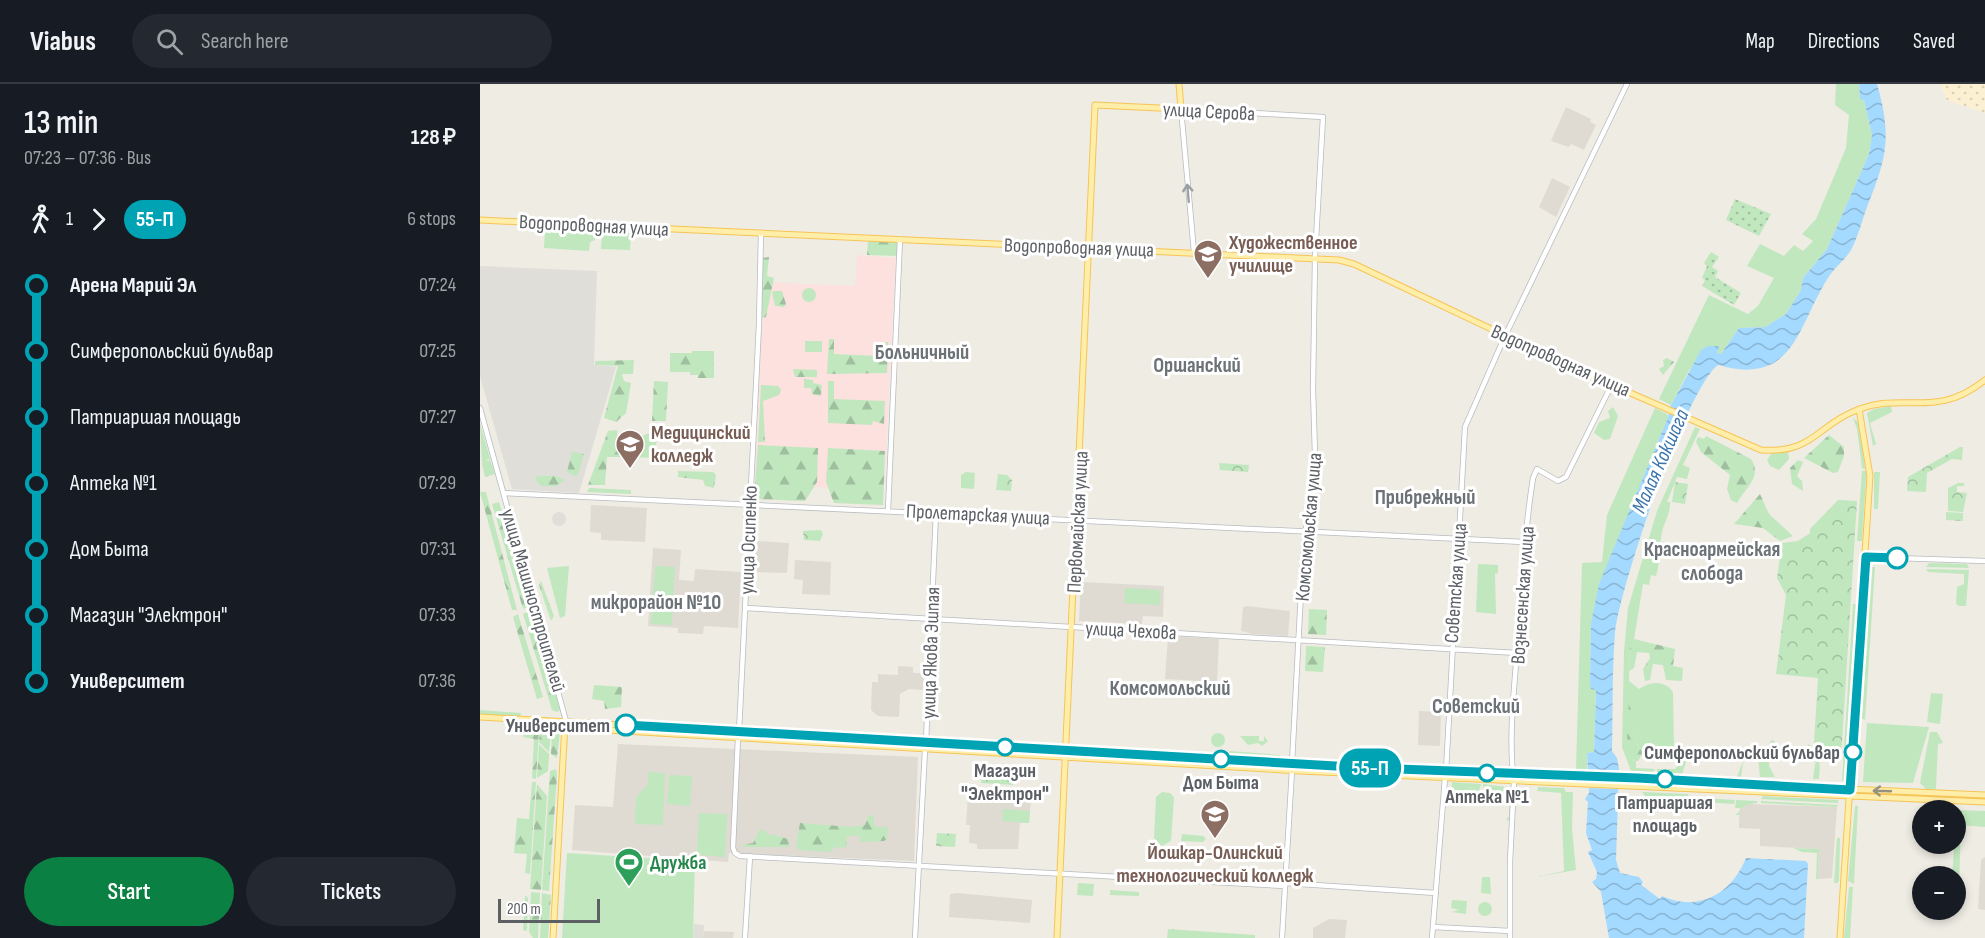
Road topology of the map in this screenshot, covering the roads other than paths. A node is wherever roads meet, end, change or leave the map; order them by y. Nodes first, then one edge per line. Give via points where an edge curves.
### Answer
1 (1179, 84) edge
2 (1627, 84) edge
3 (1095, 105) joint
4 (1181, 109) junction
5 (1323, 117) joint
6 (480, 220) edge
7 (760, 233) junction
8 (900, 239) junction
9 (1089, 247) junction
10 (1194, 252) junction
11 (1315, 257) junction
12 (1505, 336) junction
13 (1985, 380) edge
14 (1612, 384) junction
15 (480, 408) edge
16 (1859, 409) junction
17 (504, 493) junction
18 (749, 504) junction
19 (888, 510) junction
20 (936, 512) junction
21 (1077, 519) junction
22 (1306, 529) junction
23 (1458, 538) junction
24 (1524, 542) junction
25 (1866, 557) junction
26 (1985, 561) edge
27 (745, 608) junction
28 (931, 618) junction
29 (1072, 626) junction
30 (1299, 641) junction
31 (1451, 650) junction
32 (1517, 653) junction
33 (480, 717) edge
34 (565, 724) junction
35 (738, 735) junction
36 (926, 742) junction
37 (1066, 749) junction
38 (925, 750) junction
39 (1066, 756) junction
40 (1292, 763) junction
41 (1292, 770) junction
42 (1366, 770) junction
43 (1513, 774) junction
44 (1446, 775) junction
45 (1514, 781) junction
46 (1850, 790) junction
47 (1985, 795) edge
48 (1850, 798) junction
49 (1985, 802) edge
50 (750, 856) junction
51 (919, 866) junction
52 (1060, 874) junction
53 (1285, 884) junction
54 (1436, 893) junction
55 (1433, 927) junction
56 (1510, 931) junction
57 (553, 938) edge
58 (745, 938) edge
59 (915, 938) edge
60 (1057, 938) edge
61 (1282, 938) edge
62 (1432, 938) edge
63 (1510, 938) edge
64 (1840, 938) edge

1 - 4 main road
2 - 12 street, Советская улица
3 - 4 main road, улица Серова
3 - 9 main road, Первомайская улица
4 - 5 street, улица Серова
10 -> 4 street
5 - 11 street, Комсомольская улица
6 - 7 main road, Водопроводная улица
7 - 8 main road, Водопроводная улица
7 - 18 street, улица Осипенко
8 - 9 main road, Водопроводная улица
8 - 19 street
9 - 10 main road, Водопроводная улица
9 - 21 main road, Первомайская улица
10 - 11 main road, Водопроводная улица
11 - 12 main road, Водопроводная улица via 1354,264
11 - 22 street, Комсомольская улица via 1316,443
12 - 14 main road, Водопроводная улица
12 - 23 street, Советская улица via 1466,427
13 - 16 main road via 1961,396 1942,402 1882,404
14 - 16 main road, Водопроводная улица via 1754,448 1788,449 1809,442
14 - 24 street, Вознесенская улица via 1563,480 1537,470
15 - 17 street, улица Машиностроителей
16 - 25 main road via 1870,470
17 - 18 street, Пролетарская улица
17 - 34 street, улица Машиностроителей
18 - 19 street, Пролетарская улица
18 - 27 street, улица Осипенко
19 - 20 street, Пролетарская улица
20 - 21 street, Пролетарская улица
20 - 28 street, улица Якова Эшпая
21 - 22 street, Пролетарская улица
21 - 29 main road, Первомайская улица
22 - 23 street, Пролетарская улица
22 - 30 street, Комсомольская улица
23 - 24 street, Пролетарская улица
23 - 31 street, Советская улица
24 - 32 street, Вознесенская улица
25 - 26 street
25 - 46 main road
27 - 28 street, улица Чехова
27 - 35 street, улица Осипенко
28 - 29 street, улица Чехова
28 - 36 street, улица Якова Эшпая
29 - 30 street, улица Чехова
29 - 37 main road, Первомайская улица
30 - 31 street, улица Чехова
30 - 40 street, Комсомольская улица
31 - 32 street, улица Чехова
31 - 44 street, Советская улица
32 - 43 street, Вознесенская улица
33 - 34 main road
34 - 35 main road
34 - 57 main road, улица Машиностроителей
35 - 36 main road
35 - 38 main road
35 - 50 street, улица Осипенко via 733,848 736,855
36 - 37 main road
36 - 38 main road, улица Якова Эшпая
37 - 39 main road, Первомайская улица
37 - 40 main road
38 - 39 main road
38 - 51 street, улица Якова Эшпая
39 - 41 main road
39 - 52 main road, Первомайская улица
40 - 41 main road, Комсомольская улица
40 - 42 main road
41 - 42 main road
41 - 53 street, Комсомольская улица
42 - 44 main road
43 - 44 main road
43 - 45 main road, Вознесенская улица
43 - 46 main road
44 - 45 main road
44 - 54 street, Советская улица
45 - 48 main road
45 - 56 street, Вознесенская улица
47 -> 46 main road
46 - 48 main road
48 - 49 main road
48 - 64 main road
50 - 51 street
50 - 58 street
51 - 52 street
51 - 59 street, улица Якова Эшпая
52 - 53 street
52 - 60 main road, Первомайская улица
53 - 54 street
53 - 61 street, Комсомольская улица
54 - 55 street, Советская улица
55 - 56 street
55 - 62 street, Советская улица
56 - 63 street, Вознесенская улица

